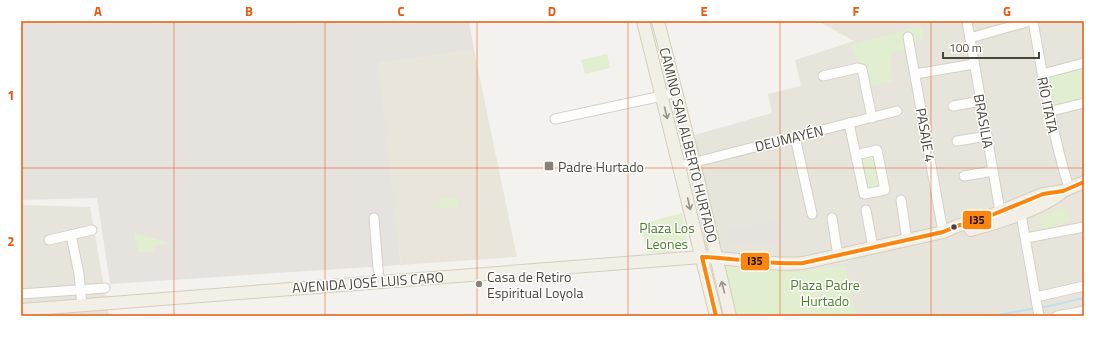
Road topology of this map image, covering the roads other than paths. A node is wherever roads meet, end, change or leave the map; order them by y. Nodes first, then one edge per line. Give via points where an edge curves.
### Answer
1 (643, 21) edge
2 (658, 21) edge
3 (967, 21) edge
4 (1030, 21) edge
5 (1033, 21) edge
6 (908, 37) dead end
7 (970, 38) junction
8 (668, 57) junction
9 (653, 61) junction
10 (1084, 63) edge
11 (974, 64) junction
12 (915, 74) junction
13 (1042, 74) junction
14 (823, 76) dead end
15 (676, 92) junction
16 (662, 96) junction
17 (981, 101) junction
18 (1084, 103) edge
19 (953, 106) dead end
20 (897, 111) dead end
21 (1048, 112) junction
22 (872, 118) junction
23 (555, 119) dead end
24 (849, 123) junction
25 (987, 136) junction
26 (796, 137) junction
27 (957, 142) dead end
28 (856, 155) junction
29 (694, 162) junction
30 (680, 166) junction
31 (993, 171) junction
32 (964, 176) dead end
33 (1084, 182) edge
34 (1066, 190) junction
35 (901, 200) dead end
36 (1020, 209) junction
37 (866, 210) dead end
38 (812, 214) dead end
39 (1001, 216) junction
40 (374, 218) dead end
41 (832, 218) dead end
42 (1084, 227) edge
43 (92, 230) dead end
44 (943, 232) junction
45 (71, 235) junction
46 (1026, 238) junction
47 (49, 240) dead end
48 (907, 240) junction
49 (872, 248) junction
50 (838, 256) junction
51 (702, 257) junction
52 (716, 257) junction
53 (379, 281) junction
54 (1084, 286) edge
55 (105, 288) dead end
56 (80, 290) junction
57 (21, 294) edge
58 (1036, 298) junction
59 (82, 305) junction
60 (21, 310) edge
61 (1080, 313) edge
62 (1039, 314) edge
63 (716, 316) edge
64 (730, 316) edge
65 (1057, 316) edge

1 - 9 main road, CAMINO SAN ALBERTO HURTADO
2 - 8 main road, CAMINO SAN ALBERTO HURTADO
3 - 7 street, BRASILIA
4 - 7 street
5 - 13 street, RÍO ITATA
6 - 12 street, PASAJE 4
7 - 11 street, BRASILIA
8 - 9 main road
8 - 15 main road, CAMINO SAN ALBERTO HURTADO
9 - 16 main road, CAMINO SAN ALBERTO HURTADO
10 - 13 street
11 - 12 street
11 - 17 street, BRASILIA
12 - 44 street, PASAJE 4
13 - 21 street, RÍO ITATA
14 - 22 street via 862,69
15 - 16 street
15 - 29 main road, CAMINO SAN ALBERTO HURTADO
16 - 23 street
16 -> 30 main road, CAMINO SAN ALBERTO HURTADO
17 - 19 street
17 - 25 street, BRASILIA
18 - 21 street
20 - 22 street, DEUMAYÉN
21 - 34 street, RÍO ITATA
22 - 24 street, DEUMAYÉN
24 - 26 street, DEUMAYÉN
24 - 28 street
25 - 27 street
25 - 31 street, BRASILIA
26 - 29 street, DEUMAYÉN
26 - 38 street
28 - 28 street via 864,194 886,190 877,150
29 - 30 street, DEUMAYÉN
29 - 52 main road, CAMINO SAN ALBERTO HURTADO
30 -> 51 main road, CAMINO SAN ALBERTO HURTADO
31 - 32 street
31 - 39 street, BRASILIA
33 - 34 main road, AVENIDA JOSÉ LUIS CARO
34 - 36 main road, AVENIDA JOSÉ LUIS CARO via 1050,201
35 - 48 street
36 - 39 main road, AVENIDA JOSÉ LUIS CARO
36 - 46 street
37 - 49 street
39 - 44 main road, AVENIDA JOSÉ LUIS CARO via 957,226
40 - 53 street
41 - 50 street
42 - 46 street
43 - 45 street
44 - 48 main road, AVENIDA JOSÉ LUIS CARO
45 - 47 street
45 - 56 street
46 - 58 street
48 - 49 main road, AVENIDA JOSÉ LUIS CARO
49 - 50 main road, AVENIDA JOSÉ LUIS CARO
50 - 52 main road, AVENIDA JOSÉ LUIS CARO via 786,264
51 - 52 main road, AVENIDA JOSÉ LUIS CARO
51 - 53 main road, AVENIDA JOSÉ LUIS CARO
51 - 63 main road, CAMINO SAN ALBERTO HURTADO
64 -> 52 main road, CAMINO SAN ALBERTO HURTADO
53 - 59 main road, AVENIDA JOSÉ LUIS CARO
54 - 58 street
55 - 56 street
56 - 57 street
56 - 59 street
58 - 62 street
59 - 60 main road, AVENIDA JOSÉ LUIS CARO
61 - 65 street

